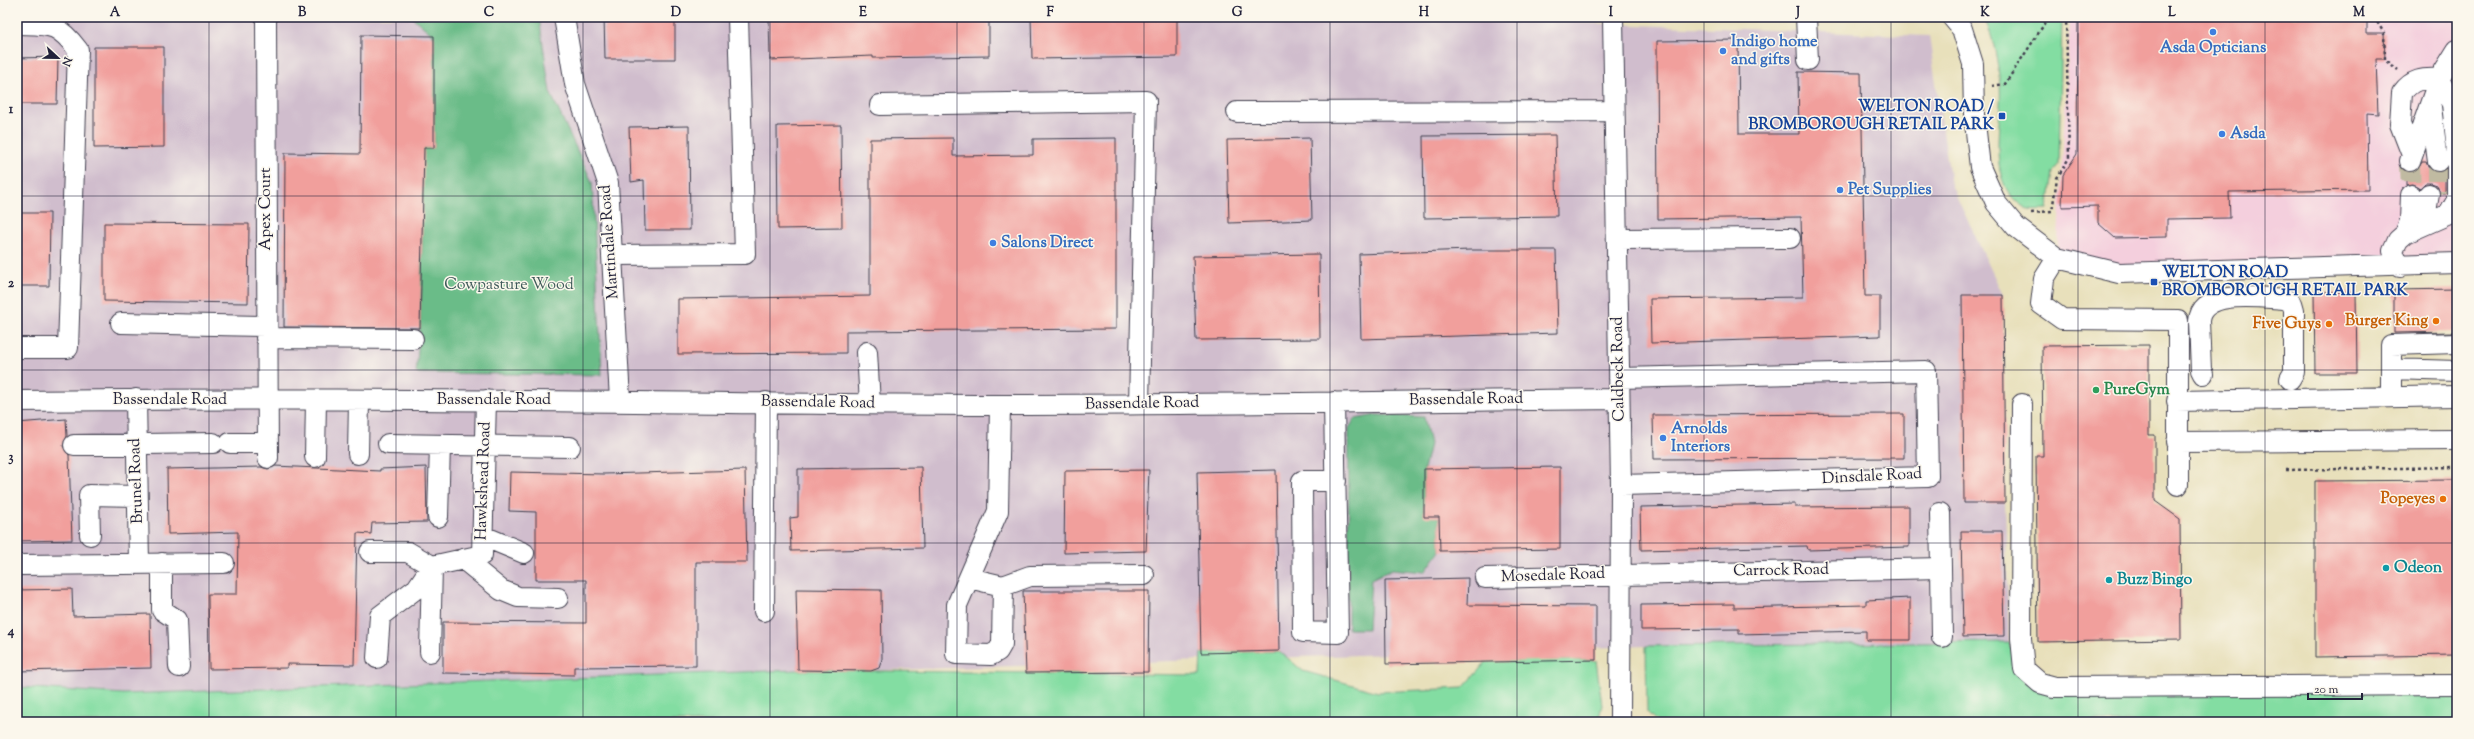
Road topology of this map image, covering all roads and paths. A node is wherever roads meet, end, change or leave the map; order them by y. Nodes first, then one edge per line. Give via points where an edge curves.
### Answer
1 (266, 17) edge
2 (564, 17) edge
3 (738, 17) edge
4 (1613, 17) edge
5 (1806, 17) edge
6 (1952, 17) edge
7 (2049, 17) edge
8 (2060, 17) edge
9 (2066, 17) edge
10 (2374, 17) edge
11 (17, 24) edge
12 (2457, 50) edge
13 (1808, 60) dead end
14 (2402, 74) dead end
15 (2440, 79) junction
16 (1973, 88) junction
17 (2431, 103) junction
18 (880, 105) dead end
19 (1614, 111) junction
20 (1237, 112) dead end
21 (2422, 160) junction
22 (2001, 208) junction
23 (2419, 227) junction
24 (1790, 238) dead end
25 (1617, 239) junction
26 (612, 255) junction
27 (2057, 258) junction
28 (2457, 263) edge
29 (2400, 267) junction
30 (121, 323) dead end
31 (266, 332) junction
32 (413, 339) dead end
33 (2457, 343) edge
34 (17, 348) edge
35 (867, 352) dead end
36 (2391, 369) junction
37 (2457, 371) edge
38 (2203, 374) dead end
39 (1619, 378) junction
40 (2290, 379) dead end
41 (2457, 396) edge
42 (2391, 397) junction
43 (136, 399) junction
44 (1619, 399) junction
45 (267, 400) junction
46 (316, 400) junction
47 (359, 400) junction
48 (486, 400) junction
49 (620, 400) junction
50 (17, 401) edge
51 (2177, 401) junction
52 (766, 402) junction
53 (1334, 402) junction
54 (870, 404) junction
55 (1139, 404) junction
56 (2022, 404) dead end
57 (1000, 405) junction
58 (2457, 440) edge
59 (2177, 442) junction
60 (136, 444) junction
61 (388, 444) dead end
62 (74, 445) dead end
63 (440, 445) junction
64 (485, 446) junction
65 (570, 446) dead end
66 (358, 454) dead end
67 (315, 457) dead end
68 (2457, 467) edge
69 (2286, 470) dead end
70 (1336, 481) junction
71 (1621, 485) junction
72 (2178, 485) dead end
73 (137, 496) junction
74 (1940, 513) dead end
75 (438, 517) dead end
76 (90, 535) dead end
77 (483, 536) junction
78 (370, 552) dead end
79 (524, 553) dead end
80 (463, 559) junction
81 (139, 563) junction
82 (162, 563) junction
83 (224, 563) dead end
84 (20, 565) dead end
85 (432, 566) junction
86 (1941, 568) junction
87 (1621, 574) junction
88 (1144, 575) dead end
89 (969, 578) junction
90 (1485, 578) dead end
91 (1003, 586) junction
92 (558, 598) dead end
93 (764, 611) dead end
94 (1942, 637) dead end
95 (430, 652) dead end
96 (377, 658) dead end
97 (178, 667) dead end
98 (2457, 684) edge
99 (1620, 722) edge

1 - 31 street, Apex Court
2 - 26 street, Martindale Road via 575,84 608,183
3 - 26 street via 746,254
4 - 19 street, Caldbeck Road
5 - 13 street
6 - 16 street via 1962,29 1973,64
7 - 16 path via 2004,84
8 - 9 path
9 - 22 path via 2069,158 2057,178 2052,211 2033,214
10 - 14 path via 2384,32 2385,59
11 - 34 street via 52,25 68,36 78,50 68,348
12 - 15 street
15 - 17 street
15 - 21 street via 2423,78 2413,82 2402,93 2400,124
15 - 23 street via 2452,104 2457,200 2449,214
16 - 22 street via 1980,167
17 - 21 street
17 - 21 street
18 - 55 street via 1146,101
19 - 20 street
19 - 25 street, Caldbeck Road
22 - 27 street via 2016,227
23 - 23 street via 2436,216 2424,194 2410,221
23 - 29 street via 2398,240 2394,251
24 - 25 street
25 - 39 street, Caldbeck Road
26 - 49 street, Martindale Road
27 - 29 street via 2119,273
27 - 51 street via 2044,279 2041,304 2062,319 2178,320
28 - 29 street
30 - 31 street
31 - 32 street
31 - 45 street, Apex Court
33 - 36 street via 2391,345
35 - 54 street
36 - 37 street
36 - 42 street
38 - 40 street via 2199,316 2206,306 2214,300 2226,298 2285,299 2292,303 2294,310 2294,372
39 - 44 street, Caldbeck Road
39 - 71 street, Dinsdale Road via 1926,371 1928,477
41 - 42 street
42 - 51 street
43 - 45 street, Bassendale Road
43 - 50 street, Bassendale Road
43 - 60 street, Brunel Road
44 - 53 street, Bassendale Road
44 - 71 street, Caldbeck Road
45 - 46 street, Bassendale Road
45 - 60 street, Apex Court via 267,450 221,443
46 - 47 street, Bassendale Road
46 - 67 street
47 - 48 street, Bassendale Road
47 - 66 street
48 - 49 street, Bassendale Road
48 - 64 street, Hawkshead Road
49 - 52 street, Bassendale Road
51 - 59 street
52 - 54 street, Bassendale Road
52 - 93 street
53 - 55 street, Bassendale Road
53 - 70 street
54 - 57 street, Bassendale Road
55 - 57 street, Bassendale Road
56 - 98 street via 2021,638 2024,669 2040,683 2054,687
57 - 89 street via 998,511
58 - 59 street
59 - 72 street
60 - 62 street
60 - 73 street, Brunel Road
61 - 63 street
63 - 64 street
63 - 75 street
64 - 65 street
64 - 77 street, Hawkshead Road
68 - 69 path
70 - 70 street via 1338,633 1302,632 1302,481
71 - 87 street, Caldbeck Road
73 - 76 street via 89,495
73 - 81 street, Brunel Road
74 - 86 street
77 - 79 street
77 - 80 street, Hawkshead Road via 482,555
78 - 85 street via 408,552
80 - 85 street, Hawkshead Road
80 - 92 street via 501,590 518,597
81 - 82 street
81 - 84 street
82 - 83 street
82 - 97 street via 162,610 177,620
85 - 95 street
85 - 96 street via 417,588 380,616
86 - 87 street, Carrock Road
86 - 94 street
87 - 90 street, Mosedale Road
87 - 99 street, Caldbeck Road
88 - 91 street via 1030,576
89 - 91 street
89 - 91 street via 957,605 956,654 991,655 998,651 1002,644

